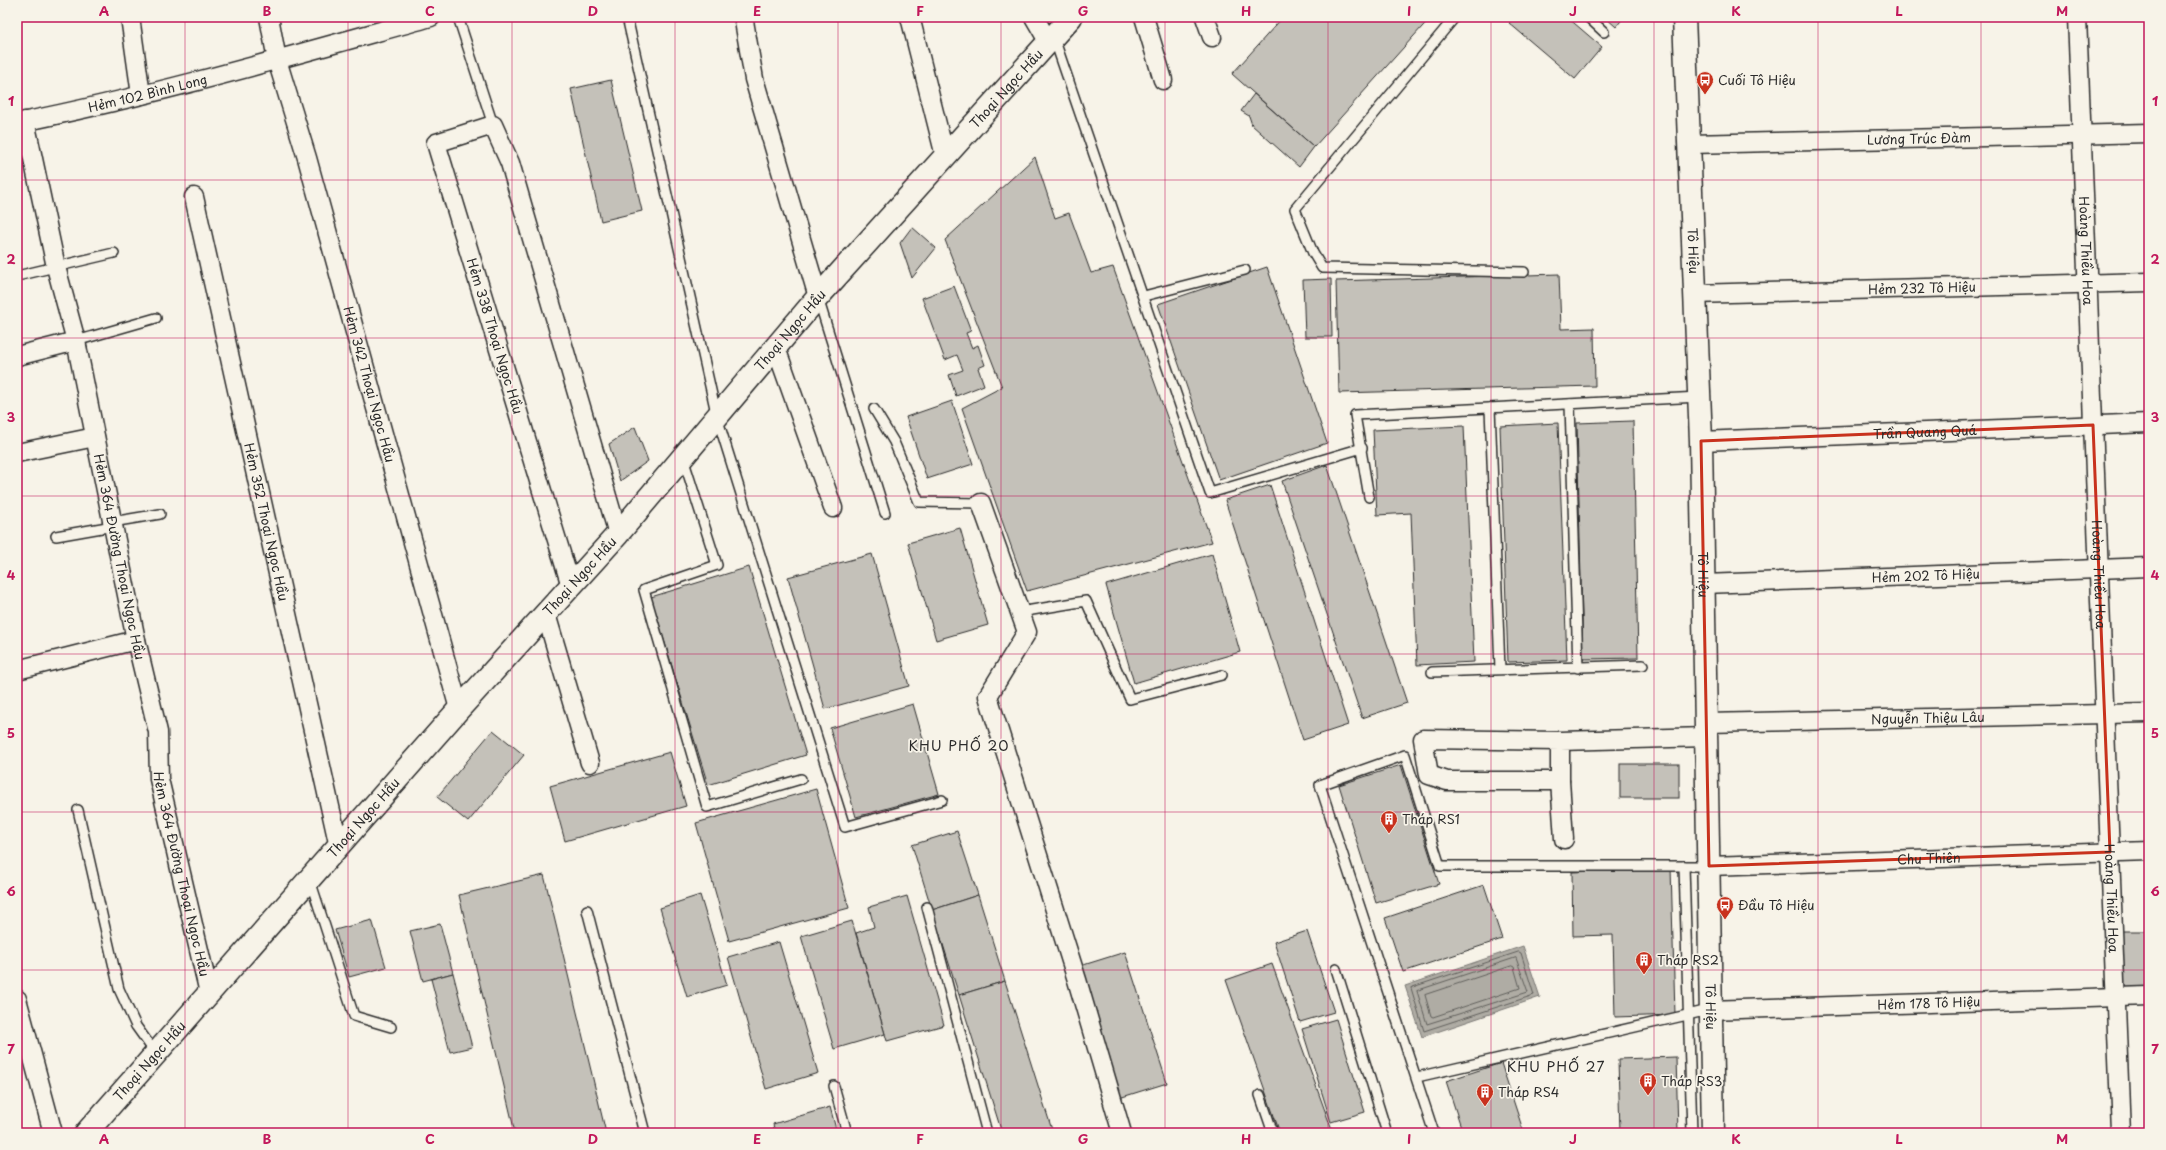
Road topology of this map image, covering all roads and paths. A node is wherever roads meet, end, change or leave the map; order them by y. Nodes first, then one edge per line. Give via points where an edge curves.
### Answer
1 (130, 17) edge
2 (269, 17) edge
3 (431, 17) edge
4 (458, 17) edge
5 (627, 17) edge
6 (910, 17) edge
7 (1034, 17) edge
8 (1071, 17) edge
9 (1144, 17) edge
10 (1205, 17) edge
11 (1455, 17) edge
12 (1588, 17) edge
13 (1684, 17) edge
14 (2077, 17) edge
15 (744, 21) dead end
16 (1604, 32) dead end
17 (1212, 37) dead end
18 (1051, 39) junction
19 (277, 60) junction
20 (1163, 80) dead end
21 (141, 95) junction
22 (21, 122) edge
23 (493, 125) junction
24 (2149, 133) edge
25 (2082, 135) junction
26 (1690, 144) junction
27 (945, 156) junction
28 (194, 197) dead end
29 (114, 253) dead end
30 (56, 267) junction
31 (1245, 270) dead end
32 (1524, 272) dead end
33 (17, 276) edge
34 (2149, 282) edge
35 (2087, 284) junction
36 (1694, 294) junction
37 (1144, 296) junction
38 (818, 297) junction
39 (156, 318) dead end
40 (76, 341) junction
41 (776, 348) junction
42 (17, 356) edge
43 (1699, 397) junction
44 (1570, 404) junction
45 (1490, 408) junction
46 (874, 409) dead end
47 (717, 417) junction
48 (2149, 423) edge
49 (2093, 425) junction
50 (95, 437) junction
51 (1701, 441) junction
52 (1362, 448) junction
53 (17, 453) edge
54 (682, 457) junction
55 (1369, 497) dead end
56 (981, 503) joint
57 (833, 508) dead end
58 (885, 513) dead end
59 (160, 514) dead end
60 (113, 524) junction
61 (618, 534) junction
62 (56, 536) dead end
63 (2149, 567) edge
64 (2099, 569) junction
65 (1704, 584) junction
66 (571, 586) junction
67 (1020, 612) junction
68 (546, 614) junction
69 (136, 640) junction
70 (1643, 665) dead end
71 (1578, 668) junction
72 (1500, 669) junction
73 (17, 670) edge
74 (1432, 672) dead end
75 (1222, 675) dead end
76 (459, 709) junction
77 (2149, 713) edge
78 (2104, 714) junction
79 (1706, 730) junction
80 (1560, 741) junction
81 (590, 763) dead end
82 (800, 779) dead end
83 (1560, 782) junction
84 (942, 800) dead end
85 (78, 810) dead end
86 (1564, 839) dead end
87 (339, 847) junction
88 (2149, 851) edge
89 (2110, 852) junction
90 (1684, 866) junction
91 (1709, 866) junction
92 (310, 880) junction
93 (927, 907) dead end
94 (587, 910) dead end
95 (1336, 969) dead end
96 (209, 993) junction
97 (2149, 996) edge
98 (2115, 997) junction
99 (17, 999) edge
100 (1709, 1010) junction
101 (1687, 1014) junction
102 (391, 1027) dead end
103 (156, 1054) junction
104 (1417, 1077) junction
105 (834, 1086) dead end
106 (1260, 1095) dead end
107 (53, 1133) edge
108 (86, 1133) edge
109 (645, 1133) edge
110 (847, 1133) edge
111 (987, 1133) edge
112 (1122, 1133) edge
113 (1273, 1133) edge
114 (1388, 1133) edge
115 (1434, 1133) edge
116 (1692, 1133) edge
117 (1713, 1133) edge
118 (2121, 1133) edge

1 - 21 street
2 - 19 street, Hẻm 342 Thoại Ngọc Hầu
3 - 19 street, Hẻm 102 Bình Long
4 - 23 lane
5 - 47 lane
6 - 27 street
7 - 18 street
8 - 18 main road, Thoại Ngọc Hầu
9 - 20 street
10 - 17 street
11 - 32 lane via 1295,209 1322,268
12 - 16 lane
13 - 26 main road, Tô Hiệu
14 - 25 street, Hoàng Thiều Hoa
15 - 38 street via 754,79
18 - 27 main road, Thoại Ngọc Hầu
18 - 37 lane
19 - 21 street, Hẻm 102 Bình Long
19 - 76 street, Hẻm 342 Thoại Ngọc Hầu
21 - 22 street, Hẻm 102 Bình Long
22 - 30 street, Hẻm 364 Đường Thoại Ngọc Hầu
23 - 61 street via 510,163
23 - 66 street, Hẻm 338 Thoại Ngọc Hầu via 436,143
24 - 25 street, Lương Trúc Đàm
25 - 26 street, Lương Trúc Đàm
25 - 35 street, Hoàng Thiều Hoa
26 - 36 main road, Tô Hiệu
27 - 38 main road, Thoại Ngọc Hầu
28 - 87 street, Hẻm 352 Thoại Ngọc Hầu
29 - 30 lane
30 - 33 lane
30 - 40 street, Hẻm 364 Đường Thoại Ngọc Hầu
31 - 37 lane
34 - 35 street, Hẻm 232 Tô Hiệu
35 - 36 street, Hẻm 232 Tô Hiệu
35 - 49 street, Hoàng Thiều Hoa
36 - 43 main road, Tô Hiệu
37 - 52 lane via 1210,493
38 - 41 main road, Thoại Ngọc Hầu
38 - 58 lane
39 - 40 lane
40 - 42 street
40 - 50 street, Hẻm 364 Đường Thoại Ngọc Hầu
41 - 47 main road, Thoại Ngọc Hầu
41 - 57 street
43 - 44 lane
43 - 51 main road, Tô Hiệu
44 - 45 lane
44 - 71 lane
45 - 52 lane via 1355,415
45 - 72 lane
46 - 56 lane via 894,442 919,502
47 - 54 main road, Thoại Ngọc Hầu
47 - 84 lane via 844,827
48 - 49 street, Trần Quang Quá
49 - 51 street, Trần Quang Quá
49 - 64 street, Hoàng Thiều Hoa
50 - 53 street
50 - 60 street, Hẻm 364 Đường Thoại Ngọc Hầu
51 - 65 main road, Tô Hiệu
52 - 55 lane
54 - 61 main road, Thoại Ngọc Hầu
54 - 82 lane via 717,565 644,590 707,807
56 - 67 street
59 - 60 lane
60 - 62 lane
60 - 69 street, Hẻm 364 Đường Thoại Ngọc Hầu
61 - 66 main road, Thoại Ngọc Hầu
63 - 64 street, Hẻm 202 Tô Hiệu
64 - 65 street, Hẻm 202 Tô Hiệu
64 - 78 street, Hoàng Thiều Hoa
65 - 79 main road, Tô Hiệu
66 - 68 main road, Thoại Ngọc Hầu
67 - 75 lane via 1086,601 1130,699
67 - 112 street via 1027,632 988,696
68 - 76 main road, Thoại Ngọc Hầu
68 - 81 street
69 - 73 street
69 - 96 street, Hẻm 364 Đường Thoại Ngọc Hầu via 158,732 159,779
70 - 71 lane
71 - 72 lane
72 - 74 lane
76 - 87 main road, Thoại Ngọc Hầu
77 - 78 street, Nguyễn Thiệu Lâu
78 - 79 street, Nguyễn Thiệu Lâu
78 - 89 street, Hoàng Thiều Hoa
79 - 80 street, Nguyễn Thiệu Lâu
79 - 91 main road, Tô Hiệu
80 - 83 street
80 - 83 street, Nguyễn Thiệu Lâu via 1423,739 1429,775 1447,781
83 - 86 street
85 - 103 lane via 119,989 136,1026
87 - 92 main road, Thoại Ngọc Hầu
88 - 89 street, Chu Thiên
89 - 91 street, Chu Thiên
89 - 98 street, Hoàng Thiều Hoa
90 - 91 lane
90 - 101 lane
90 - 104 lane via 1440,866 1405,755 1320,785
91 - 100 main road, Tô Hiệu
92 - 96 main road, Thoại Ngọc Hầu
92 - 102 lane via 354,1016
93 - 111 lane
94 - 109 lane
95 - 114 lane
96 - 103 main road, Thoại Ngọc Hầu
97 - 98 street, Hẻm 178 Tô Hiệu
98 - 100 street, Hẻm 178 Tô Hiệu
98 - 118 street, Hoàng Thiều Hoa
99 - 107 street
100 - 101 lane
100 - 117 main road, Tô Hiệu
101 - 104 lane
101 - 116 lane
103 - 108 main road, Thoại Ngọc Hầu
104 - 115 lane
105 - 110 lane
106 - 113 lane

